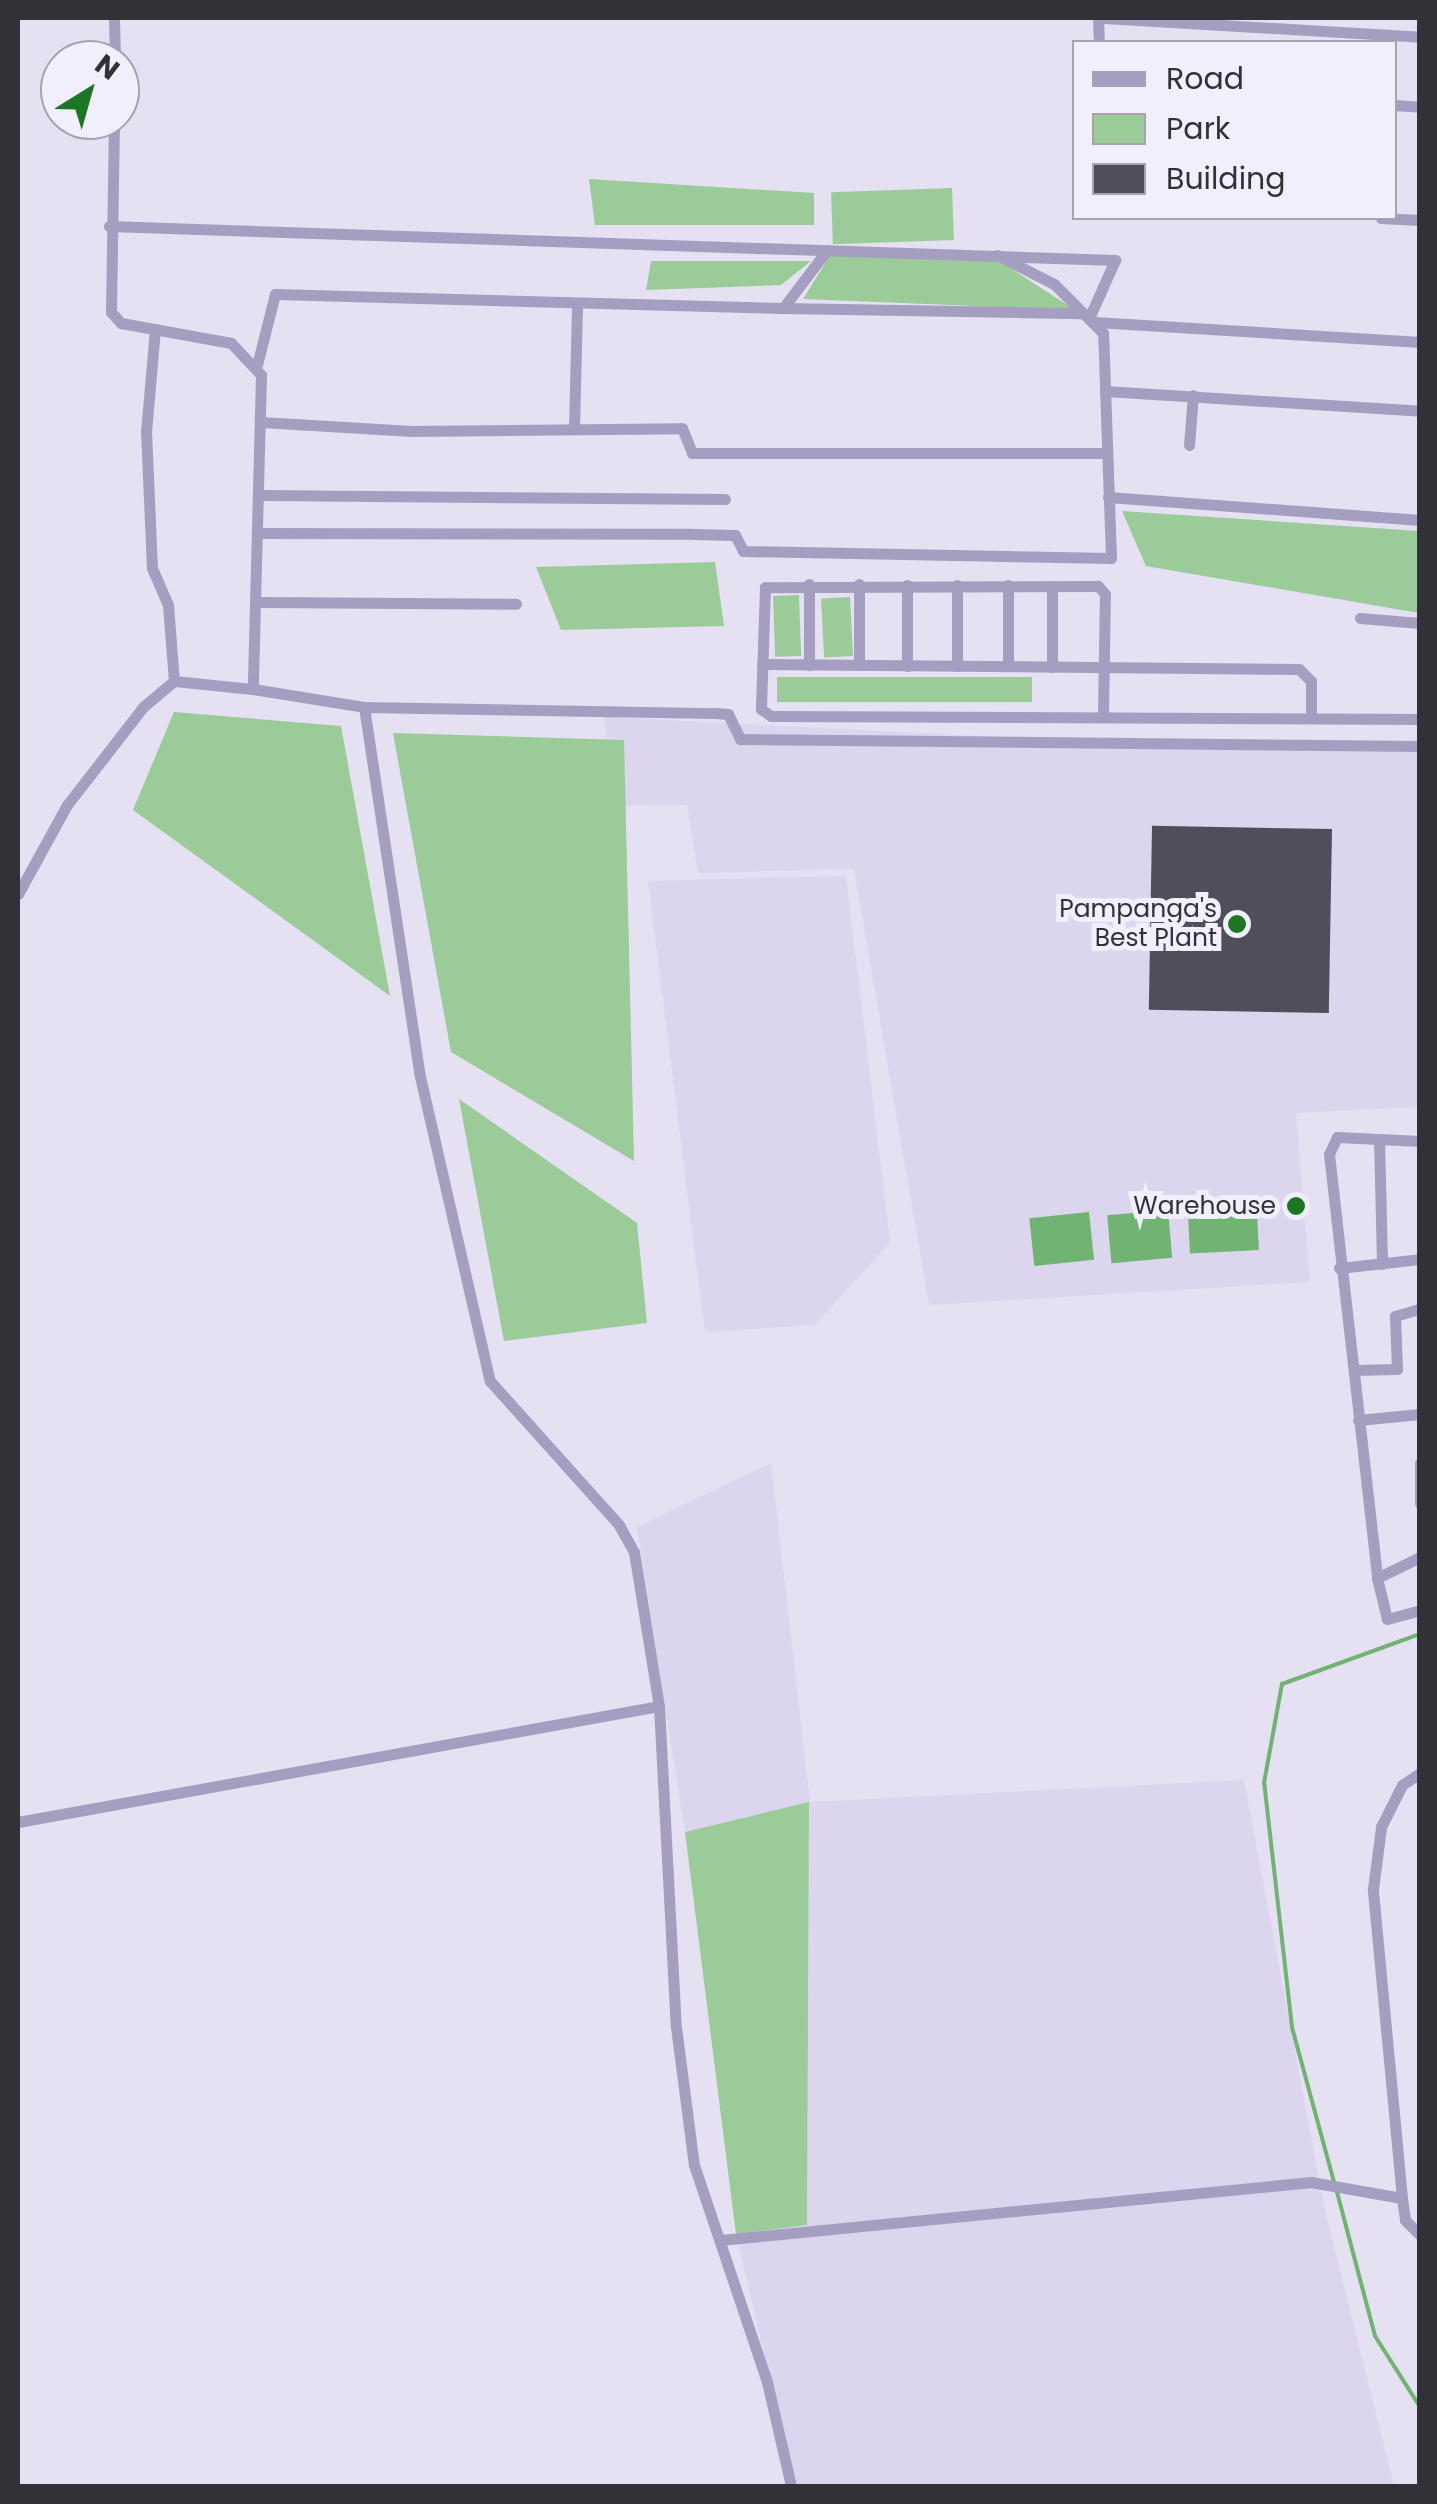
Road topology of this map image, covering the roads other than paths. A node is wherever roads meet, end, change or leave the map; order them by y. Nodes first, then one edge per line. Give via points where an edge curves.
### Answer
1 (1100, 18) edge
2 (1420, 38) edge
3 (113, 140) edge
4 (109, 226) junction
5 (827, 250) junction
6 (997, 255) junction
7 (577, 304) junction
8 (783, 308) junction
9 (1088, 318) junction
10 (155, 329) junction
11 (1420, 342) edge
12 (257, 365) junction
13 (1106, 391) junction
14 (1193, 395) junction
15 (1420, 411) edge
16 (260, 422) junction
17 (574, 429) junction
18 (1189, 445) dead end
19 (1104, 453) junction
20 (261, 495) junction
21 (1108, 496) junction
22 (725, 499) dead end
23 (1420, 520) edge
24 (260, 533) junction
25 (809, 584) junction
26 (859, 584) junction
27 (907, 584) junction
28 (957, 585) junction
29 (1008, 586) junction
30 (1052, 586) junction
31 (260, 602) junction
32 (516, 604) dead end
33 (1360, 618) dead end
34 (1420, 622) edge
35 (762, 664) junction
36 (809, 664) junction
37 (859, 665) junction
38 (906, 666) junction
39 (957, 666) junction
40 (1008, 666) junction
41 (1052, 667) junction
42 (1103, 667) junction
43 (174, 681) junction
44 (254, 689) junction
45 (364, 708) junction
46 (1103, 716) junction
47 (1311, 717) junction
48 (1420, 718) edge
49 (1420, 746) edge
50 (18, 894) edge
51 (1379, 1140) junction
52 (1420, 1141) edge
53 (1420, 1259) edge
54 (1382, 1264) junction
55 (1339, 1268) junction
56 (1420, 1310) edge
57 (1354, 1370) junction
58 (1420, 1414) edge
59 (1358, 1420) junction
60 (1420, 1463) edge
61 (1420, 1503) edge
62 (1420, 1556) edge
63 (1378, 1578) junction
64 (1420, 1610) edge
65 (658, 1706) junction
66 (1420, 1773) edge
67 (18, 1822) edge
68 (1402, 2198) junction
69 (1420, 2236) edge
70 (720, 2240) junction
71 (791, 2486) edge

1 - 2 street
3 - 4 street
4 - 5 street
4 - 10 street via 111,312 121,323
5 - 6 street
5 - 8 street
6 - 9 street via 1054,284
6 - 9 street via 1115,260
7 - 8 street
7 - 12 street via 275,294
7 - 17 street
8 - 9 street
9 - 11 street
9 - 13 street
10 - 12 street via 231,344
10 - 43 street via 146,431 152,568 168,605
12 - 16 street
13 - 14 street
13 - 19 street
14 - 15 street
14 - 18 street
16 - 17 street
16 - 20 street
17 - 19 street via 682,428 692,453
19 - 21 street
20 - 22 street
20 - 24 street
21 - 23 street
21 - 24 street via 1110,558 744,551 740,538 721,535
24 - 31 street
25 - 26 street
25 - 35 street via 766,586
25 - 36 street
26 - 27 street
26 - 37 street
27 - 28 street
27 - 38 street
28 - 29 street
28 - 39 street
29 - 30 street
29 - 40 street
30 - 41 street
30 - 42 street via 1103,591
31 - 32 street
31 - 44 street
33 - 34 street
35 - 36 street
35 - 46 street via 761,709 771,716
36 - 37 street
37 - 38 street
38 - 39 street
39 - 40 street
40 - 41 street
41 - 42 street
42 - 46 street
42 - 47 street via 1299,669 1310,681
43 - 44 street
43 - 50 street via 143,707 67,805
44 - 45 street
45 - 49 street via 715,712 728,714 740,738
45 - 65 street via 420,1072 484,1362 500,1395 620,1526 634,1552
46 - 47 street
47 - 48 street
51 - 52 street
51 - 54 street
51 - 55 street via 1337,1137 1330,1145
53 - 54 street
54 - 55 street
55 - 57 street
56 - 57 street via 1395,1316 1397,1369
57 - 59 street
58 - 59 street
59 - 63 street
60 - 61 street
62 - 63 street
63 - 64 street via 1387,1619
65 - 67 street
65 - 70 street via 676,2027 694,2165
66 - 68 street via 1390,1805 1373,1889
68 - 69 street via 1405,2220
68 - 70 street via 1311,2182
70 - 71 street

